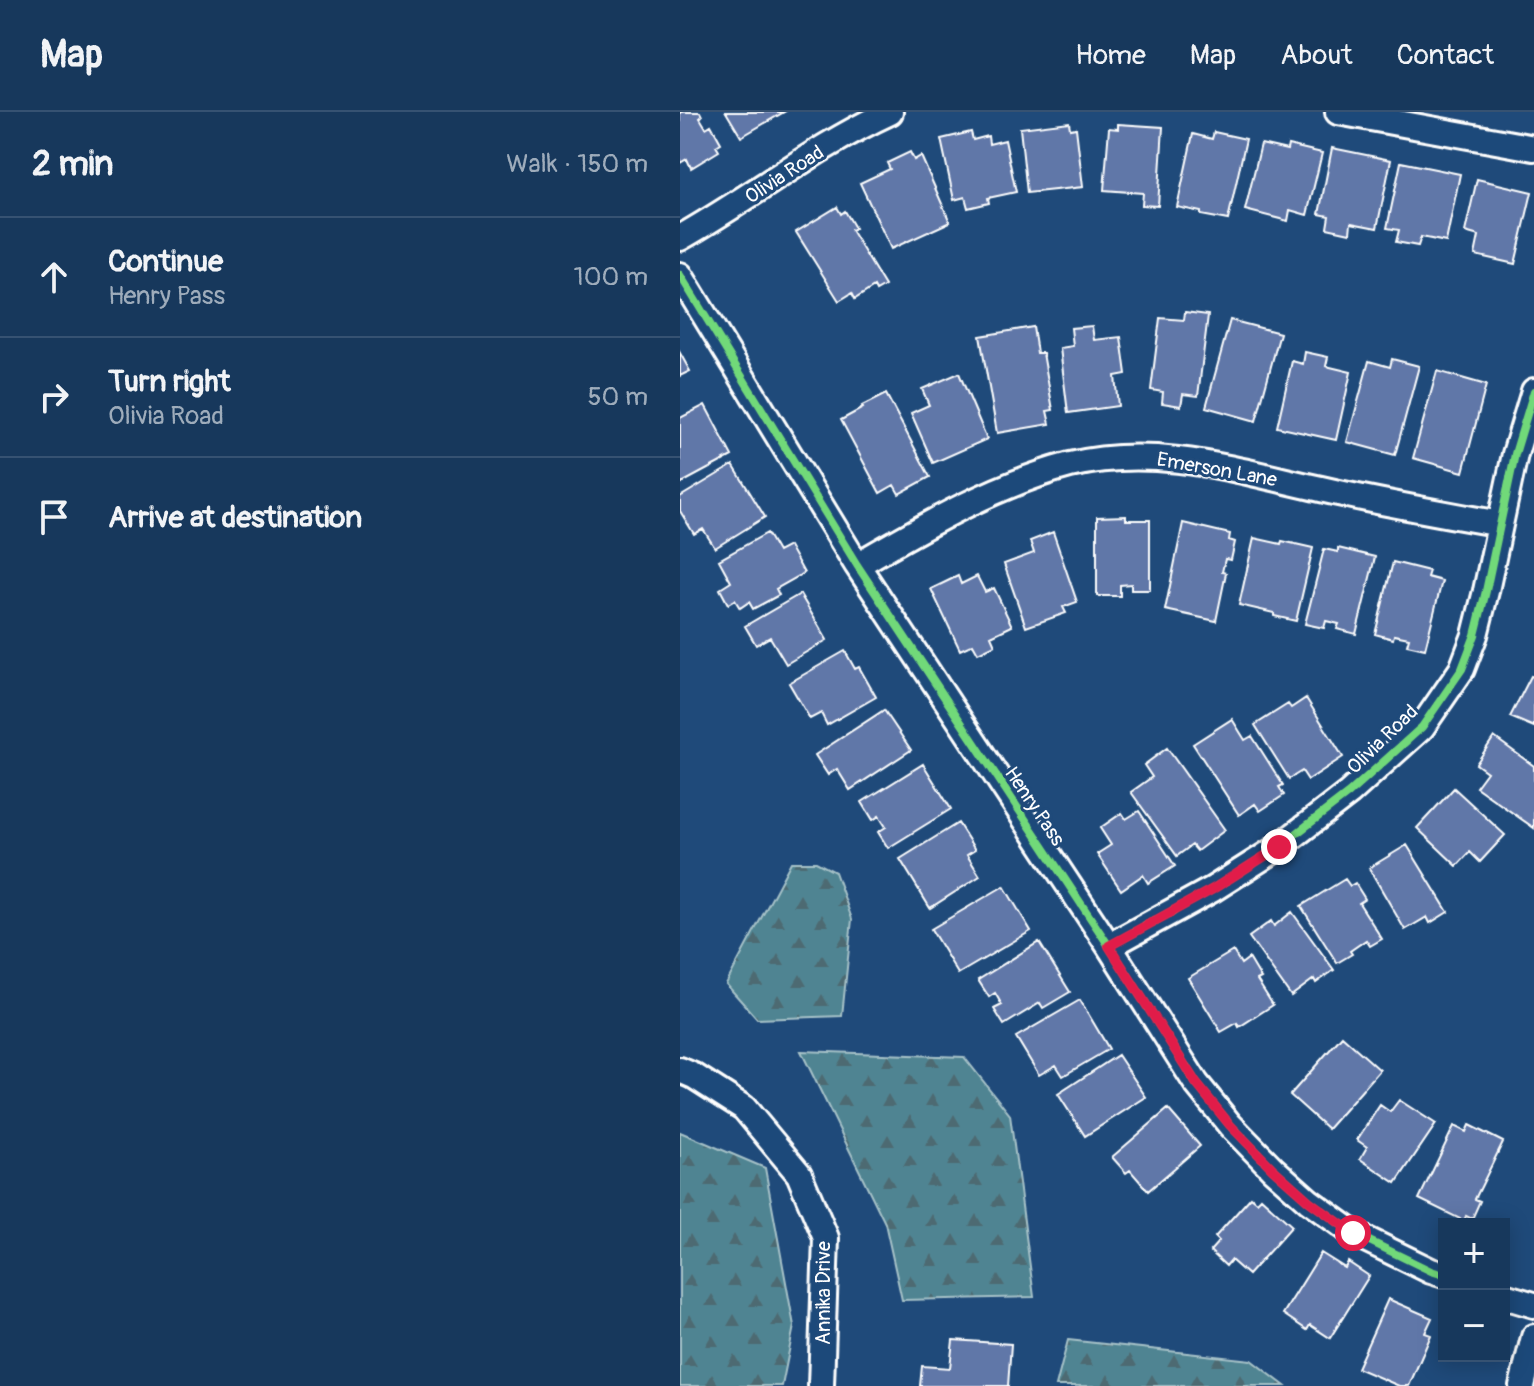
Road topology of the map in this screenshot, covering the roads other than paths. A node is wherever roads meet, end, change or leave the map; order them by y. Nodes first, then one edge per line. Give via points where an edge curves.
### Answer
1 (890, 112) edge
2 (1338, 112) edge
3 (1534, 148) edge
4 (680, 238) edge
5 (680, 275) edge
6 (1534, 391) edge
7 (1500, 524) junction
8 (857, 565) junction
9 (1109, 946) junction
10 (680, 1070) edge
11 (1438, 1273) edge
12 (1510, 1298) edge
13 (1534, 1305) edge
14 (1534, 1337) edge
15 (821, 1386) edge
16 (1522, 1386) edge

1 - 4 street, Olivia Road
2 - 3 street
5 - 8 street, Henry Pass
6 - 7 street, Olivia Road
7 - 8 street, Emerson Lane via 1185,459 1112,458 1071,465 974,501
7 - 9 street, Olivia Road via 1462,669 1422,727 1279,847
8 - 9 street, Henry Pass
9 - 11 street, Henry Pass via 1196,1083 1273,1169 1353,1233
10 - 15 street, Annika Drive via 744,1108 799,1174 826,1238
12 - 13 street
14 - 16 street

